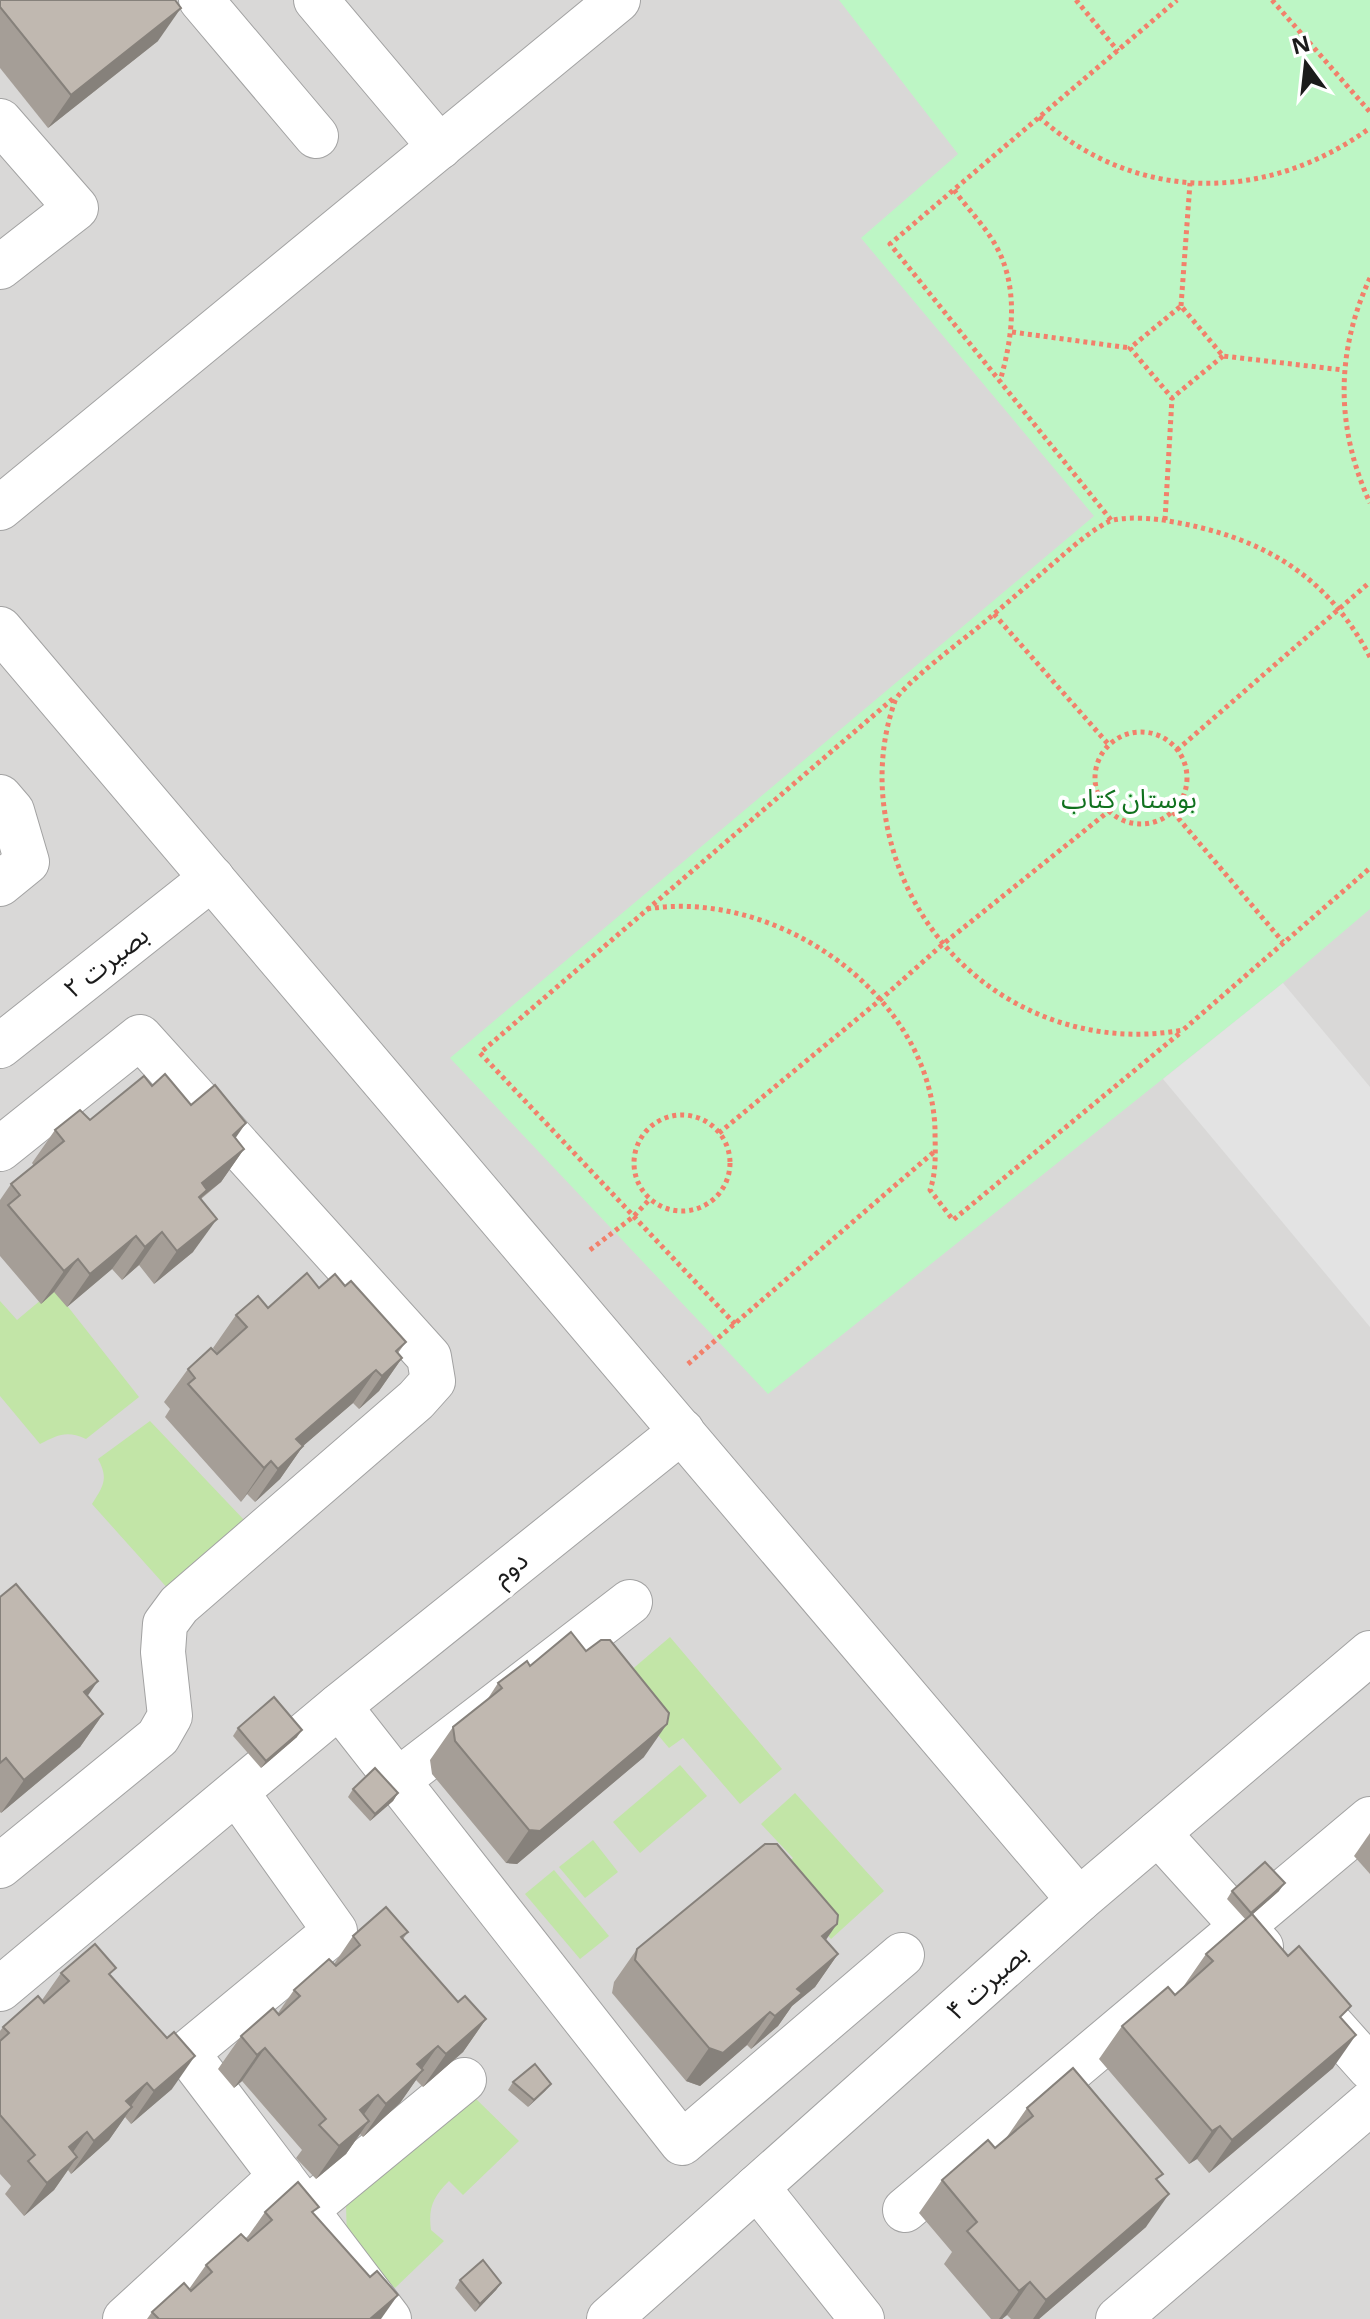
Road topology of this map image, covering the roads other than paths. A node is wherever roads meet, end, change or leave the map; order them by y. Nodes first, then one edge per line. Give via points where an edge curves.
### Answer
1 (201, 0) edge
2 (316, 0) edge
3 (618, 0) edge
4 (0, 121) edge
5 (316, 136) dead end
6 (440, 147) junction
7 (0, 267) edge
8 (0, 508) edge
9 (0, 629) edge
10 (0, 797) edge
11 (212, 878) junction
12 (0, 884) edge
13 (0, 1046) edge
14 (0, 1149) edge
15 (682, 1431) junction
16 (630, 1602) dead end
17 (1370, 1653) edge
18 (339, 1706) junction
19 (397, 1781) junction
20 (237, 1793) junction
21 (1370, 1819) edge
22 (1158, 1833) junction
23 (0, 1866) edge
24 (1079, 1900) junction
25 (1242, 1927) junction
26 (902, 1955) dead end
27 (0, 1989) edge
28 (1370, 2068) edge
29 (464, 2080) edge
30 (1370, 2103) edge
31 (757, 2187) junction
32 (294, 2193) junction
33 (905, 2210) dead end
34 (125, 2319) edge
35 (389, 2319) edge
36 (609, 2319) edge
37 (862, 2319) edge
38 (1118, 2319) edge

1 - 5 street
2 - 6 street
3 - 6 street
4 - 7 street via 76,208
6 - 8 street
9 - 11 street
10 - 12 street via 12,811 27,862
11 - 13 street, بصیرت ۲
11 - 15 street
14 - 23 street via 140,1037 429,1357 433,1381 179,1605 165,1624 170,1716 158,1737
15 - 18 street, دوم
15 - 24 street
16 - 19 street
17 - 22 street, بصیرت ۴
18 - 19 street
18 - 20 street, دوم
19 - 26 street via 682,2143
20 - 27 street, دوم
20 - 32 street via 335,1931 187,2053
21 - 25 street
22 - 24 street, بصیرت ۴
22 - 25 street
24 - 31 street, بصیرت ۴
25 - 28 street
25 - 33 street
29 - 32 street
30 - 38 street
31 - 36 street, بصیرت ۴
31 - 37 street
32 - 34 street
32 - 35 street

